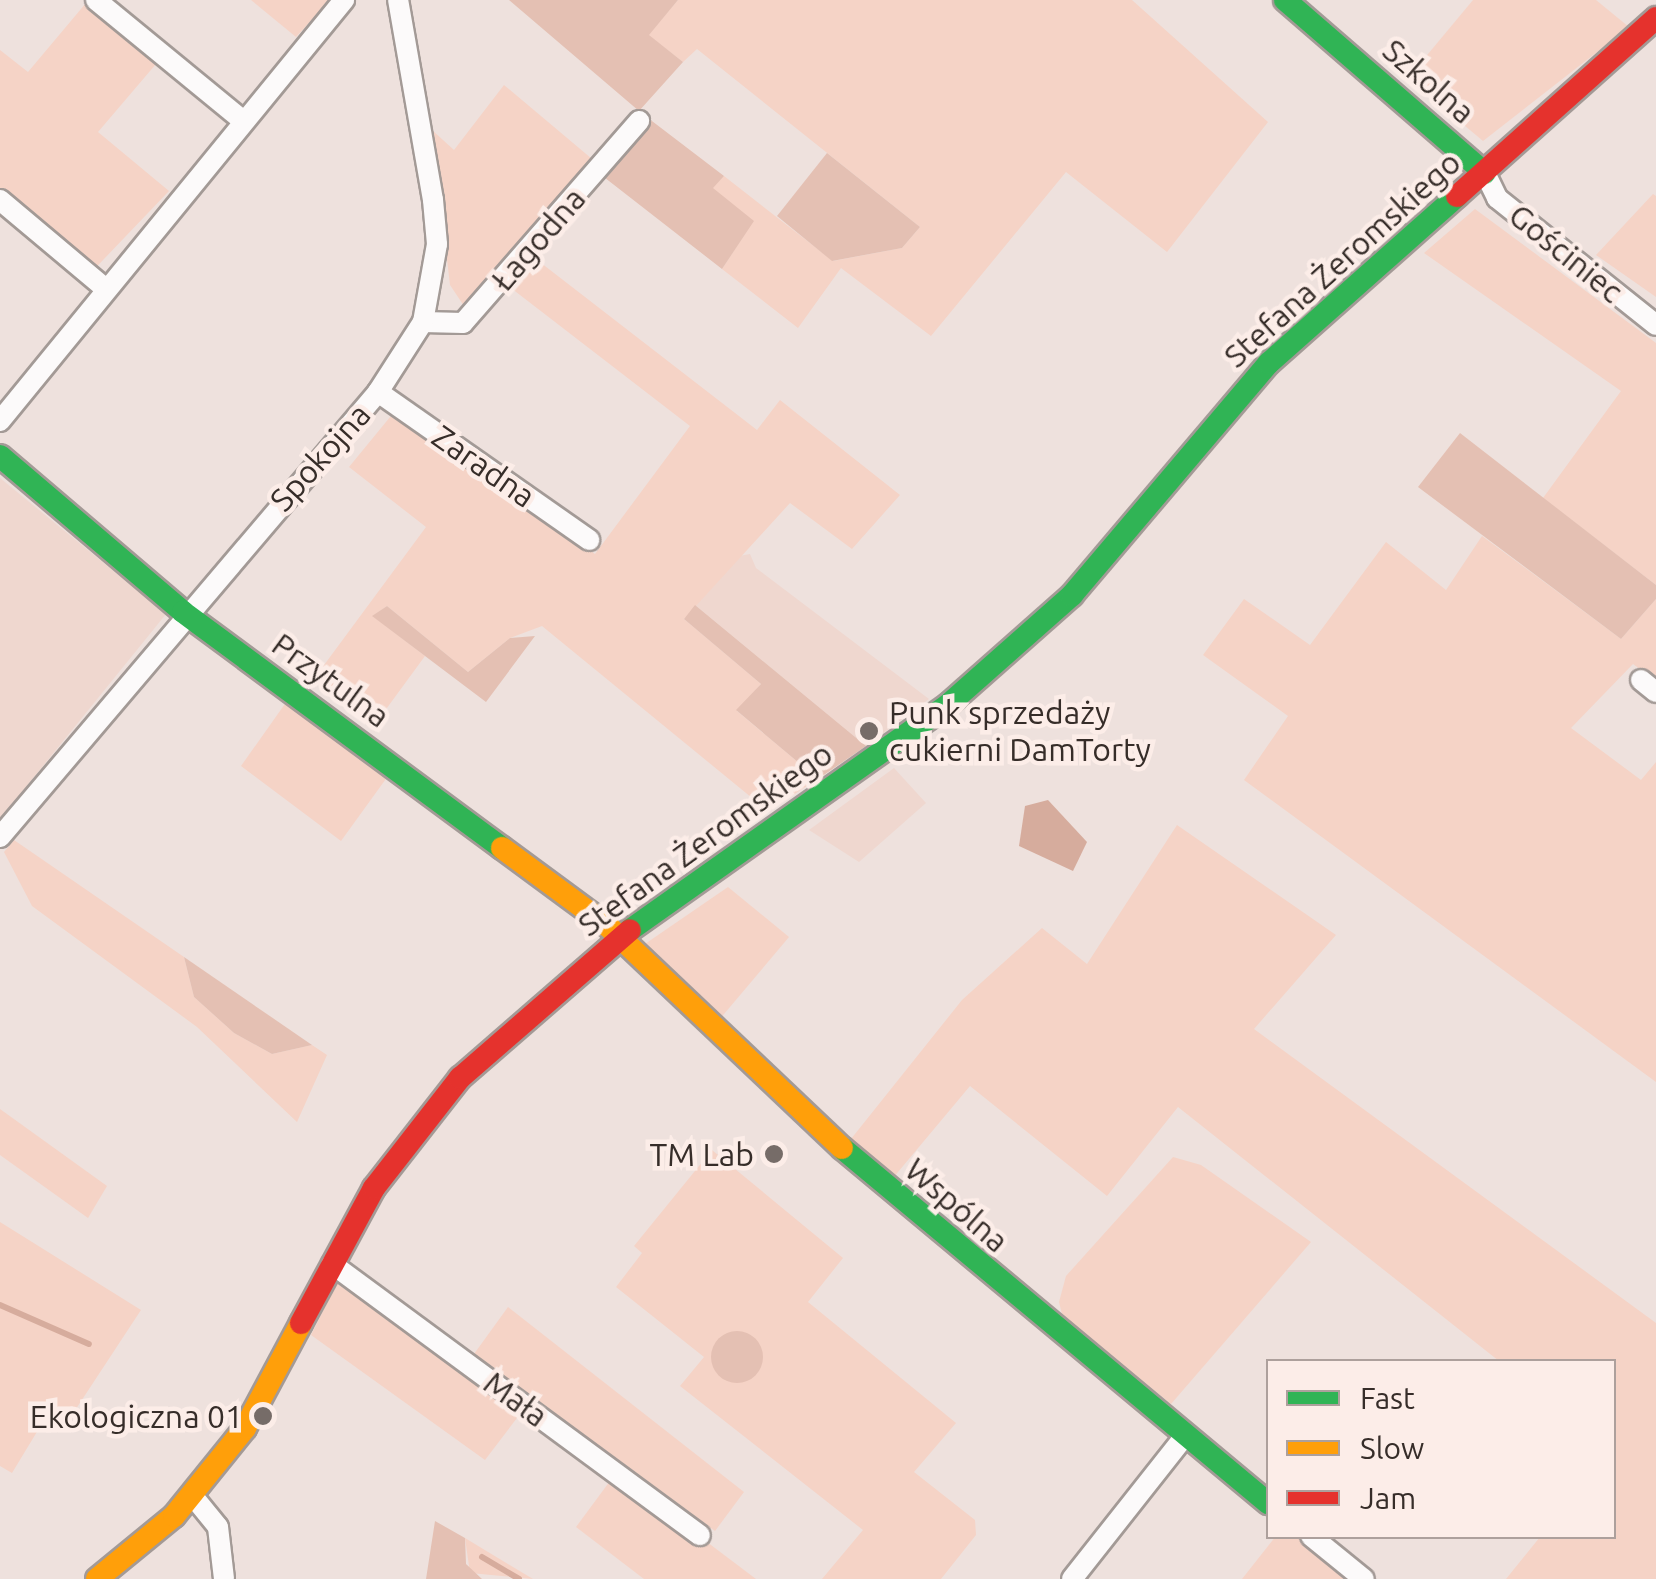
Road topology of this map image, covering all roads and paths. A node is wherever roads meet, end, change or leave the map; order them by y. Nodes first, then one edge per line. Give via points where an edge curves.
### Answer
1 (96, 0) edge
2 (344, 0) edge
3 (398, 0) edge
4 (1285, 0) edge
5 (1656, 18) edge
6 (242, 120) junction
7 (639, 121) dead end
8 (1486, 173) junction
9 (0, 200) edge
10 (105, 288) junction
11 (423, 322) junction
12 (1656, 325) edge
13 (378, 392) junction
14 (0, 421) edge
15 (4, 463) edge
16 (589, 540) dead end
17 (183, 612) junction
18 (0, 837) edge
19 (619, 938) junction
20 (332, 1264) junction
21 (1185, 1436) junction
22 (192, 1496) junction
23 (1266, 1501) edge
24 (700, 1534) dead end
25 (1314, 1539) edge
26 (97, 1579) edge
27 (224, 1579) edge
28 (1072, 1579) edge
29 (1364, 1579) edge

1 - 6 street
2 - 6 street
3 - 11 street, Spokojna via 434,215
4 - 8 street, Szkolna
5 - 8 street, Stefana Żeromskiego
6 - 10 street
7 - 11 street, Łagodna via 462,324
8 - 12 street, Gościniec via 1497,198
8 - 19 street, Stefana Żeromskiego via 1268,363 1072,596 949,704
9 - 10 street
10 - 14 street
11 - 13 street, Spokojna
13 - 16 street, Zaradna
13 - 17 street, Spokojna
15 - 17 street, Przytulna
17 - 18 street, Spokojna
17 - 19 street, Przytulna
19 - 20 street, Stefana Żeromskiego via 439,1100
19 - 21 street, Wspólna via 836,1143
20 - 22 street, Stefana Żeromskiego via 245,1428
20 - 24 street, Mała
21 - 23 street, Wspólna
21 - 28 street
22 - 26 street, Stefana Żeromskiego
22 - 27 street via 218,1527
25 - 29 street

